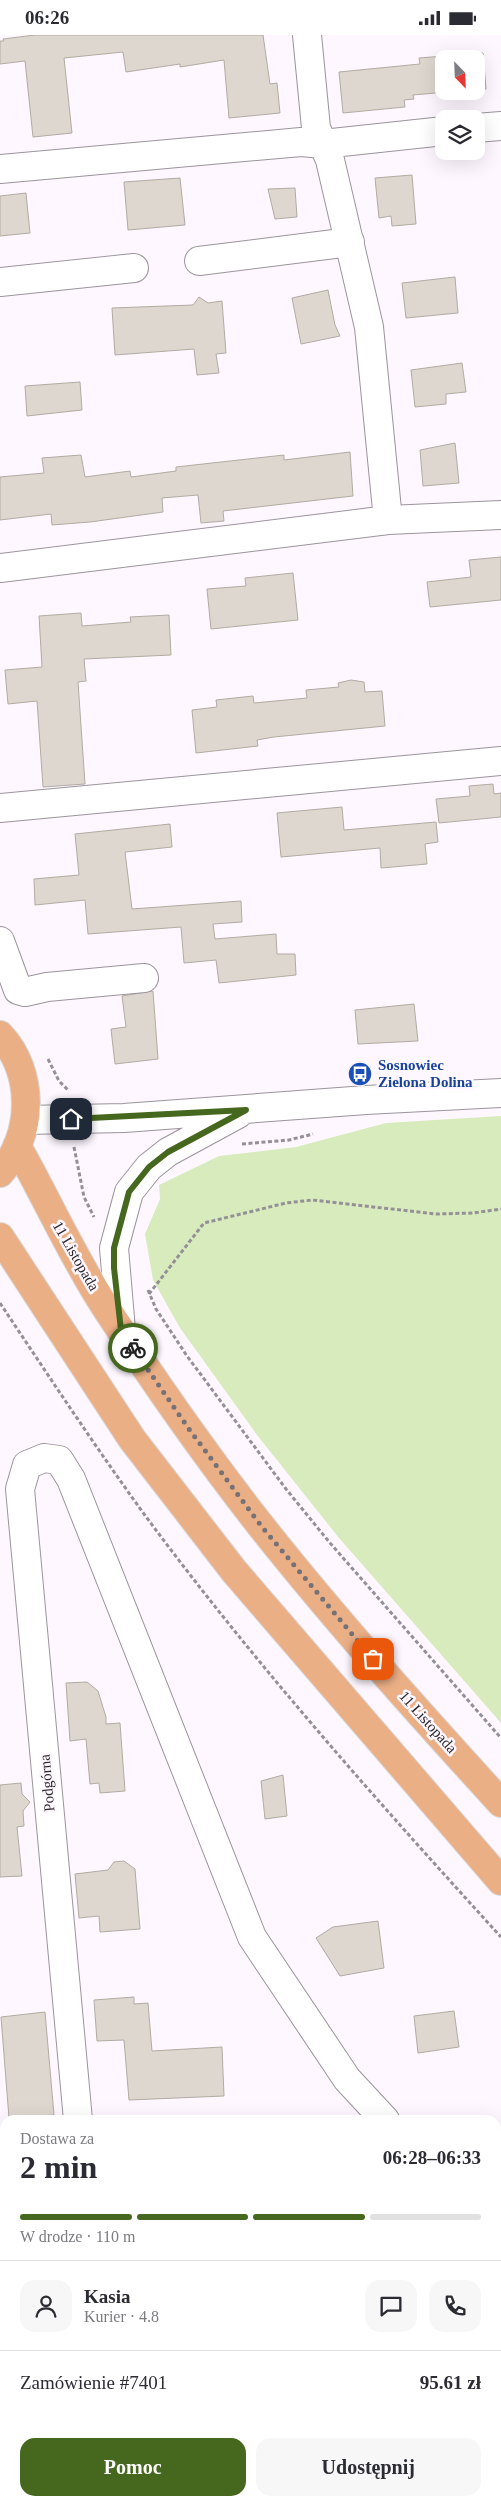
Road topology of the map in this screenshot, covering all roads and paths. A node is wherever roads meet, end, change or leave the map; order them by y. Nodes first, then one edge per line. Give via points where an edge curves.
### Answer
1 (307, 35) edge
2 (501, 126) edge
3 (485, 127) edge
4 (435, 132) edge
5 (323, 144) junction
6 (0, 169) edge
7 (350, 242) junction
8 (199, 261) dead end
9 (134, 268) dead end
10 (0, 282) edge
11 (501, 515) edge
12 (388, 520) junction
13 (0, 568) edge
14 (501, 761) edge
15 (0, 808) edge
16 (0, 941) edge
17 (144, 978) dead end
18 (0, 1035) edge
19 (68, 1091) dead end
20 (501, 1093) edge
21 (246, 1110) junction
22 (71, 1119) junction
23 (25, 1120) junction
24 (316, 1133) dead end
25 (240, 1145) dead end
26 (17, 1146) junction
27 (0, 1173) edge
28 (501, 1209) edge
29 (0, 1237) edge
30 (114, 1248) junction
31 (144, 1288) dead end
32 (149, 1295) junction
33 (0, 1303) edge
34 (121, 1330) junction
35 (501, 1738) edge
36 (501, 1803) edge
37 (501, 1881) edge
38 (501, 1937) edge
39 (78, 2115) edge
40 (380, 2115) edge

1 - 5 street via 316,128
2 - 3 street
4 - 5 street
5 - 6 street via 301,142
5 - 7 street
7 - 8 street
7 - 12 street via 369,327
9 - 10 street
11 - 12 street
12 - 13 street
14 - 15 street
16 - 17 street via 18,990 25,993 47,987
18 - 23 main road via 16,1059 26,1094
19 - 22 path
20 - 21 street
21 - 22 street
21 - 30 street via 168,1152 149,1167 129,1192
22 - 23 street
22 - 30 path via 77,1171 84,1197
23 - 26 main road
24 - 25 path via 289,1140
26 - 27 main road
26 - 34 main road, 11 Listopada via 49,1208
28 - 32 path via 436,1214 312,1200 204,1223
29 - 37 main road via 132,1439 234,1571
30 - 34 street
31 - 32 path
32 - 35 path via 186,1356 286,1489
33 - 38 path via 148,1519 224,1616 320,1734
34 - 36 main road, 11 Listopada via 168,1400 262,1527 385,1674
39 - 40 street, Podgórna via 20,1489 27,1465 44,1458 59,1460 71,1479 252,1937 347,2079

